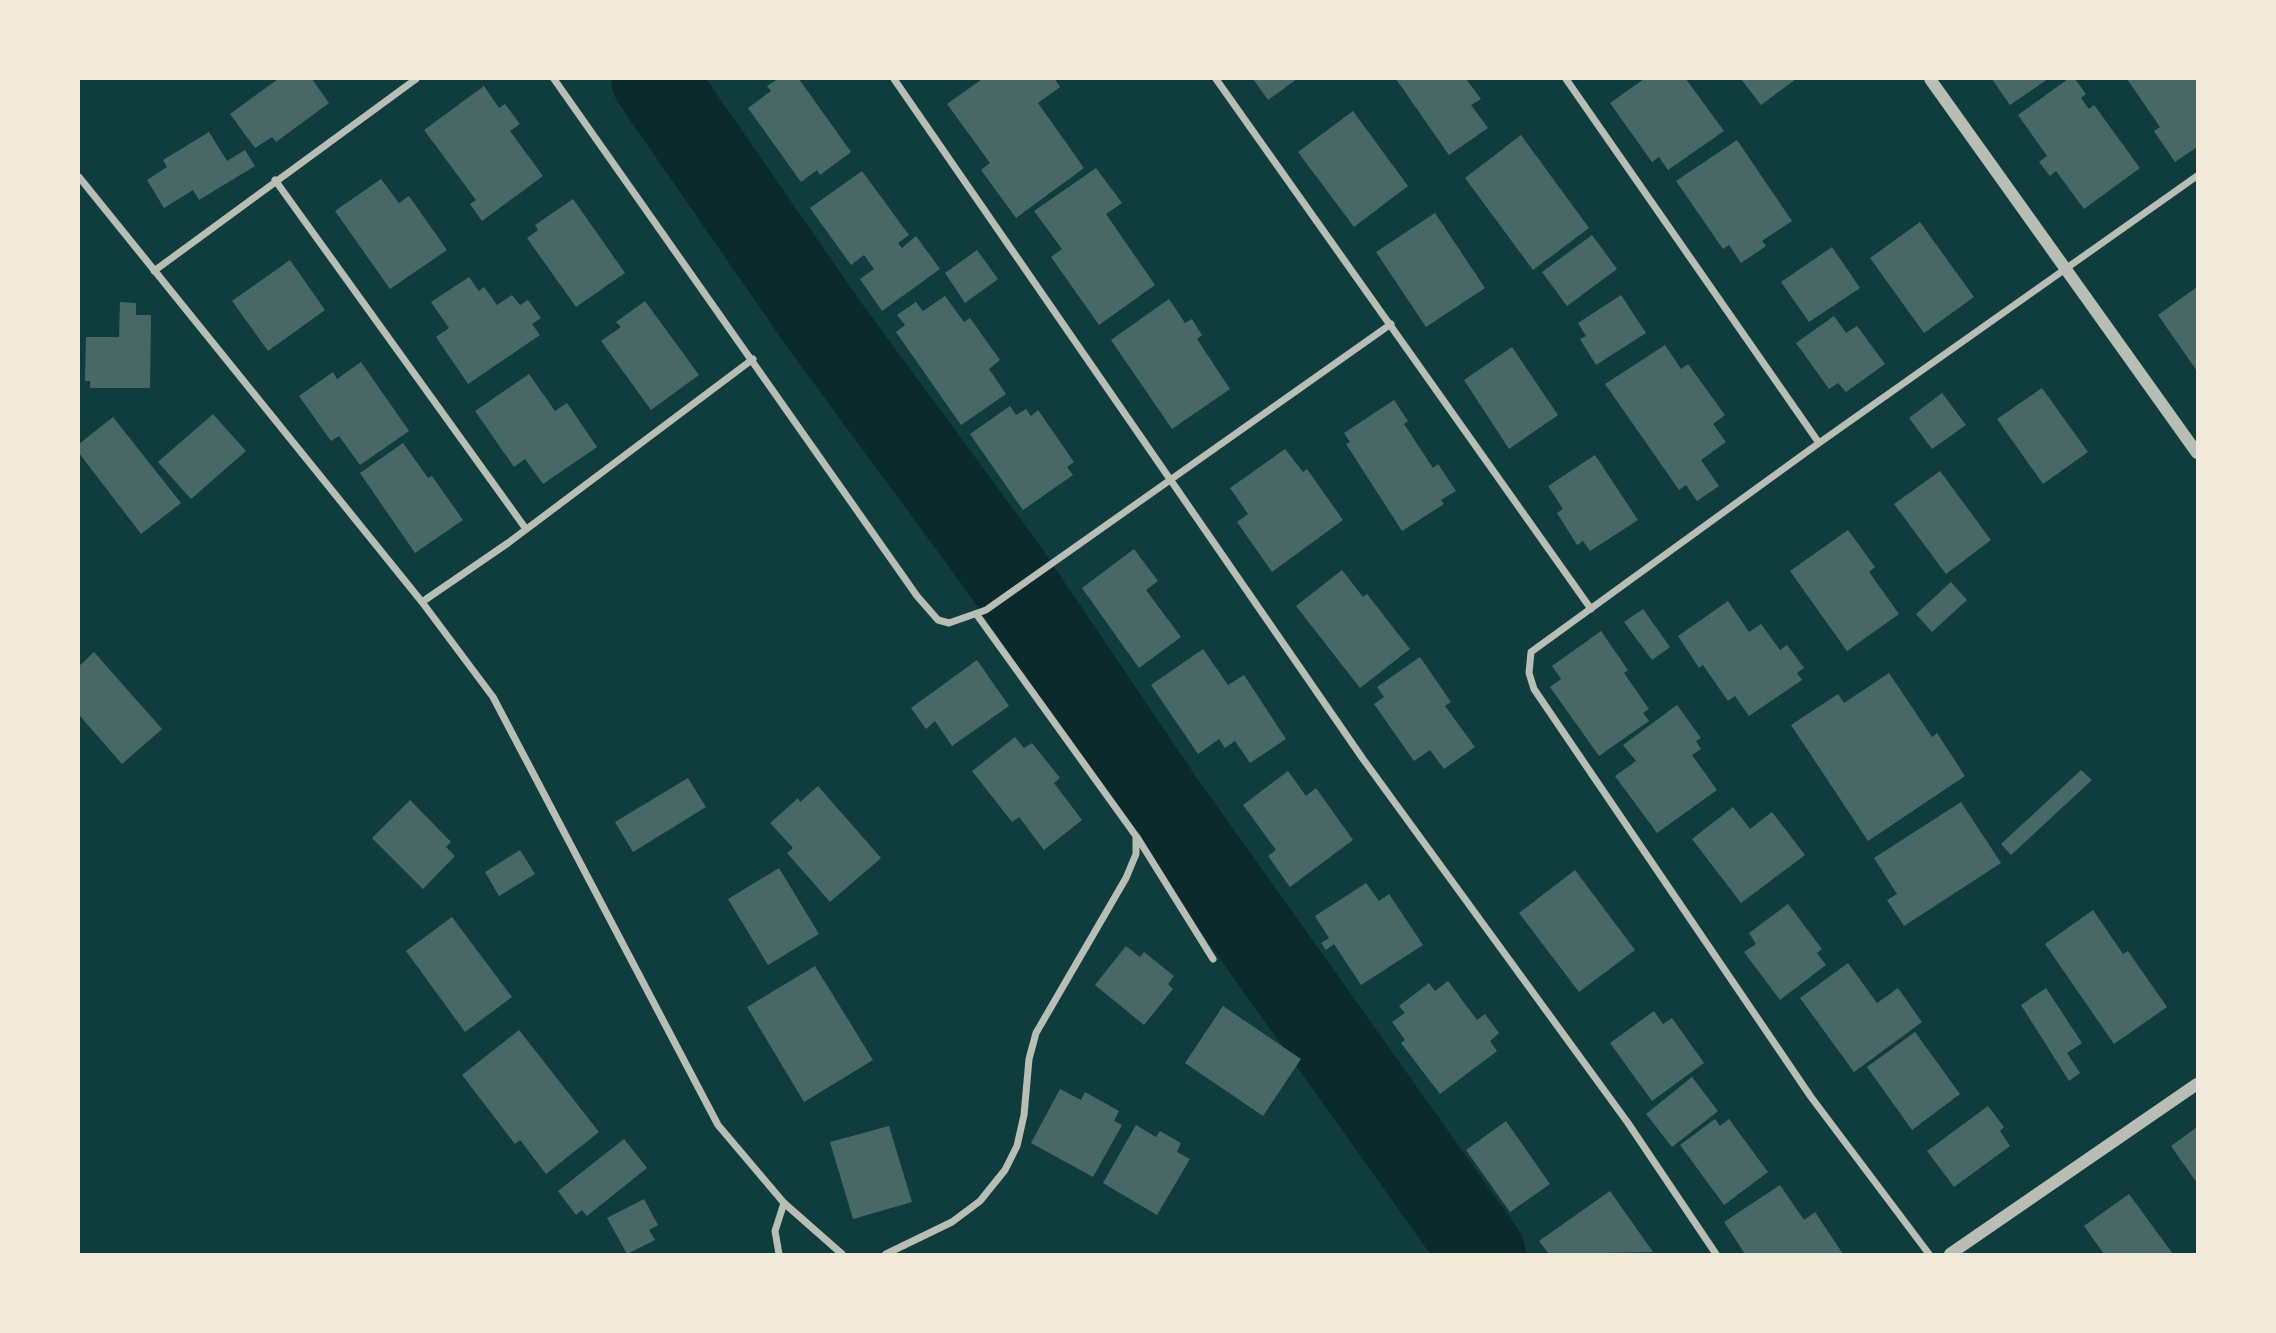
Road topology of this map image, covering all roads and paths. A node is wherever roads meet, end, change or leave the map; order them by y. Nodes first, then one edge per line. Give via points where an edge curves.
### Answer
1 (416, 79) edge
2 (554, 79) edge
3 (894, 79) edge
4 (1216, 79) edge
5 (1566, 79) edge
6 (1930, 79) edge
7 (2197, 176) edge
8 (79, 177) edge
9 (275, 180) junction
10 (154, 271) junction
11 (2066, 271) junction
12 (1391, 324) junction
13 (753, 359) junction
14 (1819, 443) junction
15 (2197, 453) edge
16 (1173, 481) junction
17 (526, 529) junction
18 (422, 602) junction
19 (1591, 609) junction
20 (977, 615) junction
21 (1136, 836) junction
22 (1213, 959) dead end
23 (2197, 1084) edge
24 (784, 1203) junction
25 (779, 1254) edge
26 (842, 1254) edge
27 (886, 1254) edge
28 (1716, 1254) edge
29 (1929, 1254) edge
30 (1950, 1254) edge

1 - 9 street
2 - 13 street
3 - 16 street
4 - 12 street
5 - 14 street
6 - 11 street
7 - 11 street
8 - 10 street
9 - 10 street
9 - 17 street
10 - 18 street
11 - 14 street
11 - 15 street
12 - 16 street
12 - 19 street
13 - 17 street
13 - 20 street via 917,596 938,620 949,623
14 - 19 street
16 - 20 street
16 - 28 street via 1363,759 1628,1123
17 - 18 street
18 - 24 street via 494,697 718,1125
19 - 29 street via 1531,652 1529,673 1534,689 1811,1097
20 - 21 street
21 - 22 street
21 - 27 street via 1134,864 1036,1033 1017,1146 1004,1170 981,1201 952,1222
23 - 30 street
24 - 25 street via 775,1231
24 - 26 street

